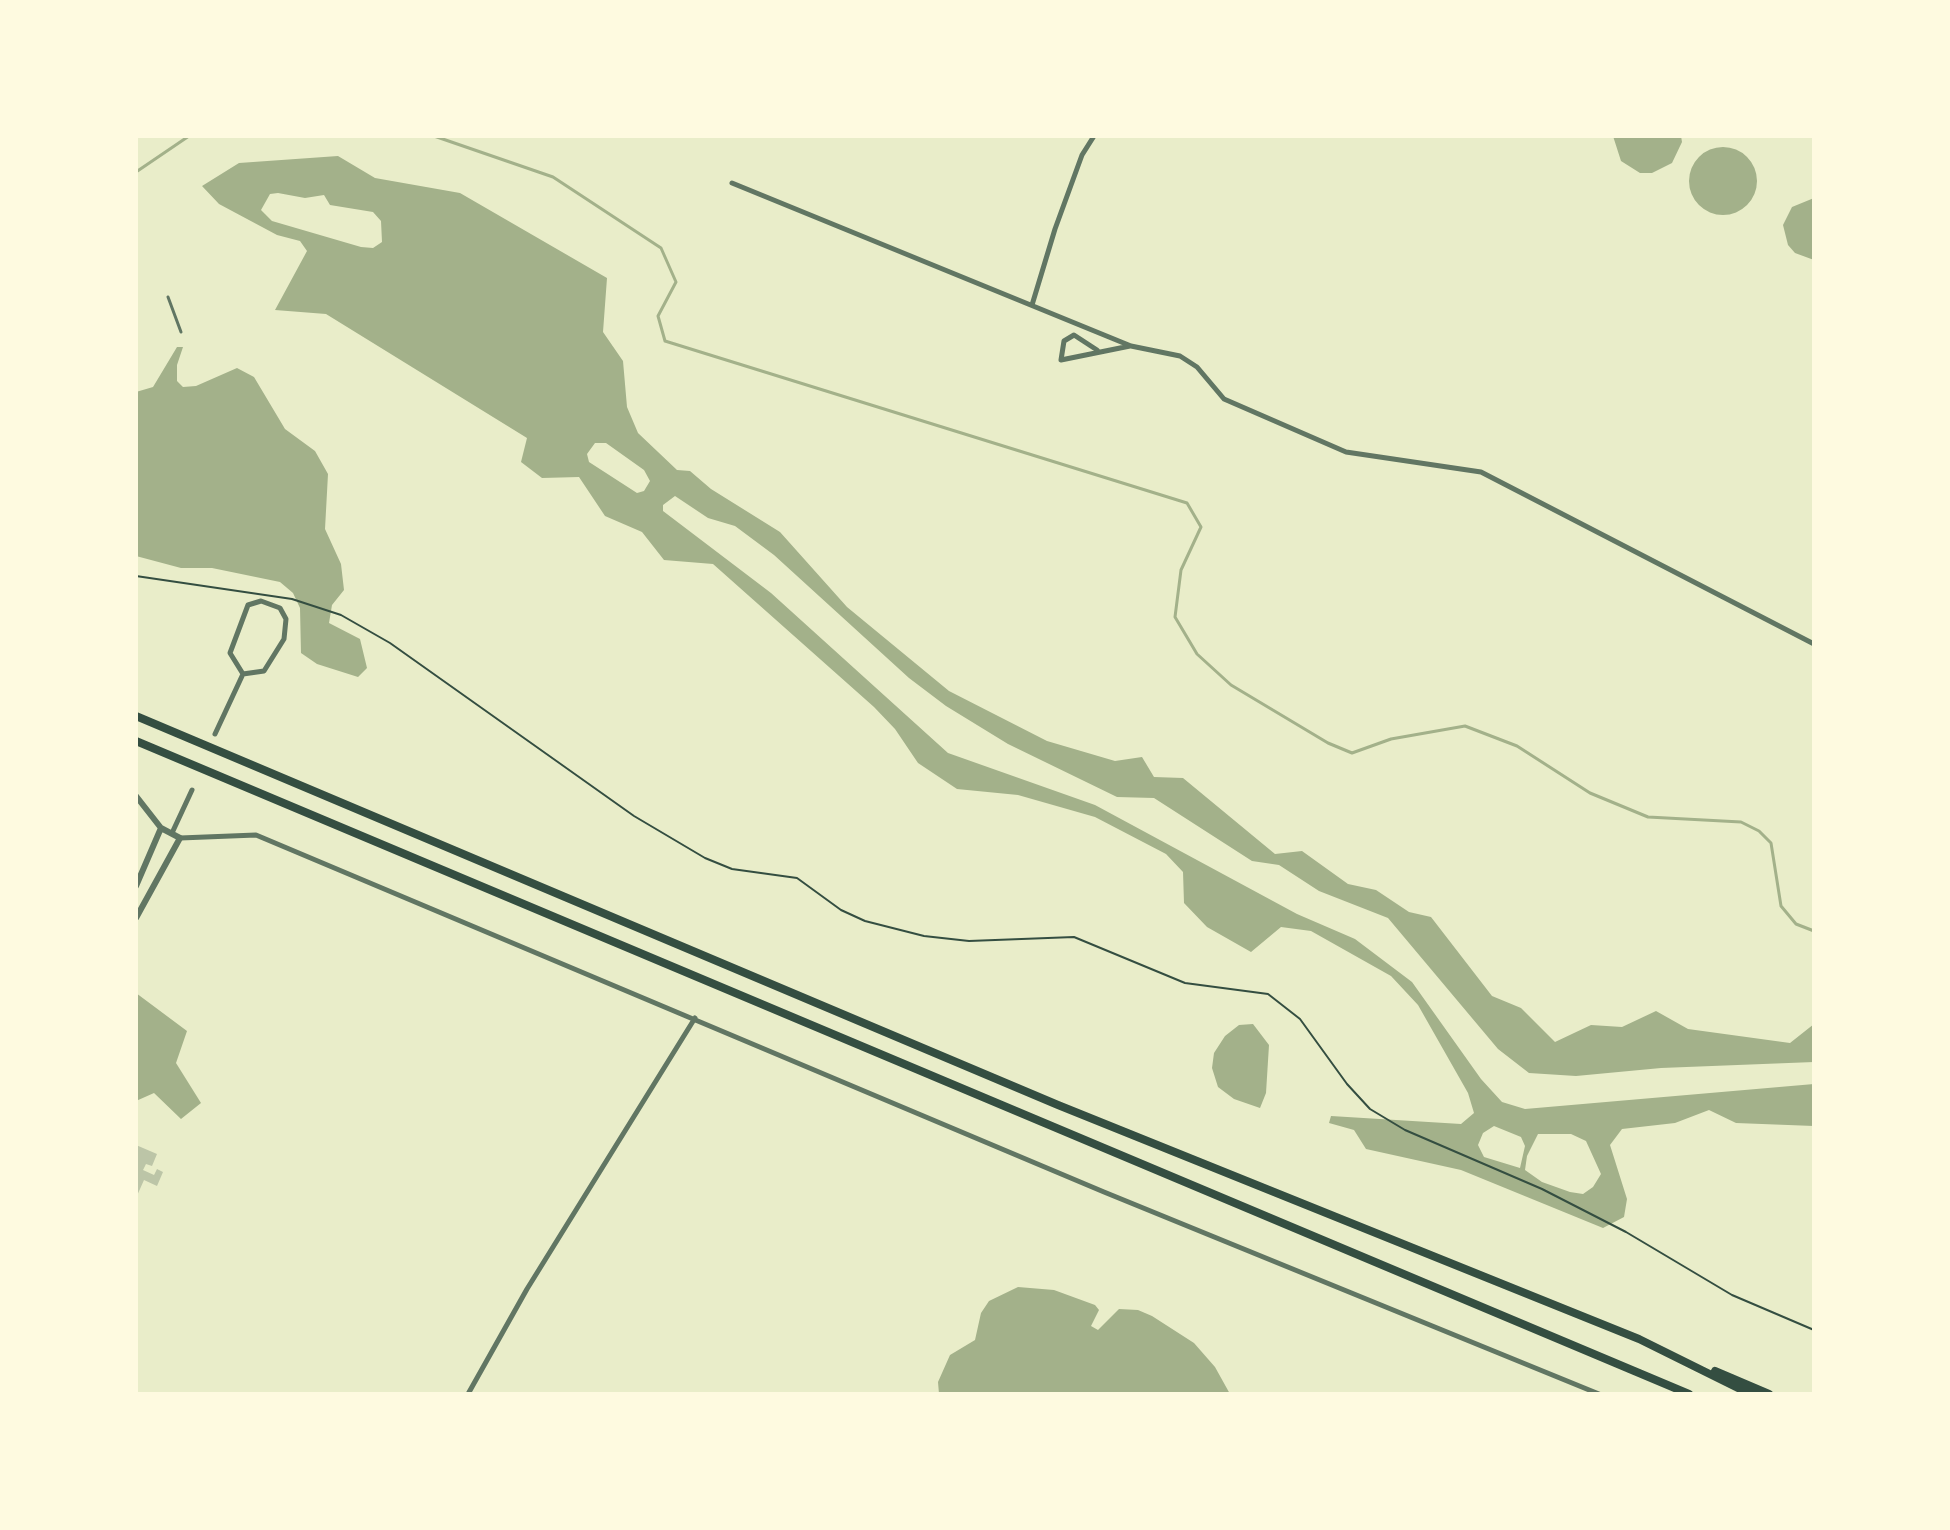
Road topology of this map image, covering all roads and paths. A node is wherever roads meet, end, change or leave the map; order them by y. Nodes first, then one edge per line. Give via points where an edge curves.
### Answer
1 (1094, 136) edge
2 (732, 183) dead end
3 (168, 297) dead end
4 (1032, 305) junction
5 (181, 332) dead end
6 (1131, 346) junction
7 (1097, 350) junction
8 (136, 576) edge
9 (1814, 644) edge
10 (243, 674) junction
11 (136, 716) edge
12 (215, 734) dead end
13 (136, 741) edge
14 (192, 790) dead end
15 (136, 796) edge
16 (161, 828) junction
17 (172, 833) junction
18 (180, 838) junction
19 (136, 886) edge
20 (136, 918) edge
21 (695, 1018) junction
22 (1814, 1330) edge
23 (1639, 1339) junction
24 (468, 1394) edge
25 (1599, 1394) edge
26 (1688, 1394) edge
27 (1750, 1394) edge
28 (1769, 1394) edge

1 - 4 street via 1082,155
2 - 4 street
3 - 5 street
4 - 6 street
6 - 7 street
6 - 9 street via 1180,356 1197,367 1224,399 1346,452 1481,472
7 - 7 street via 1075,360 1061,360 1064,341 1074,335
8 - 22 path via 258,592 327,610 390,643 634,816 705,858 732,869 797,878 841,910 900,930 969,941 1074,937 1185,983 1268,994 1300,1019 1370,1109 1626,1232 1732,1295
10 - 10 street via 230,653 248,605 261,601 280,608 286,619 284,639 264,671
10 - 12 street
11 - 23 highway via 1072,1111
13 - 26 highway
14 - 17 street
15 - 16 street
16 - 17 street
16 - 19 street
17 - 18 street
18 - 20 street
18 - 21 street via 256,835
21 - 24 street
21 - 25 street
23 - 27 highway
23 - 28 highway

